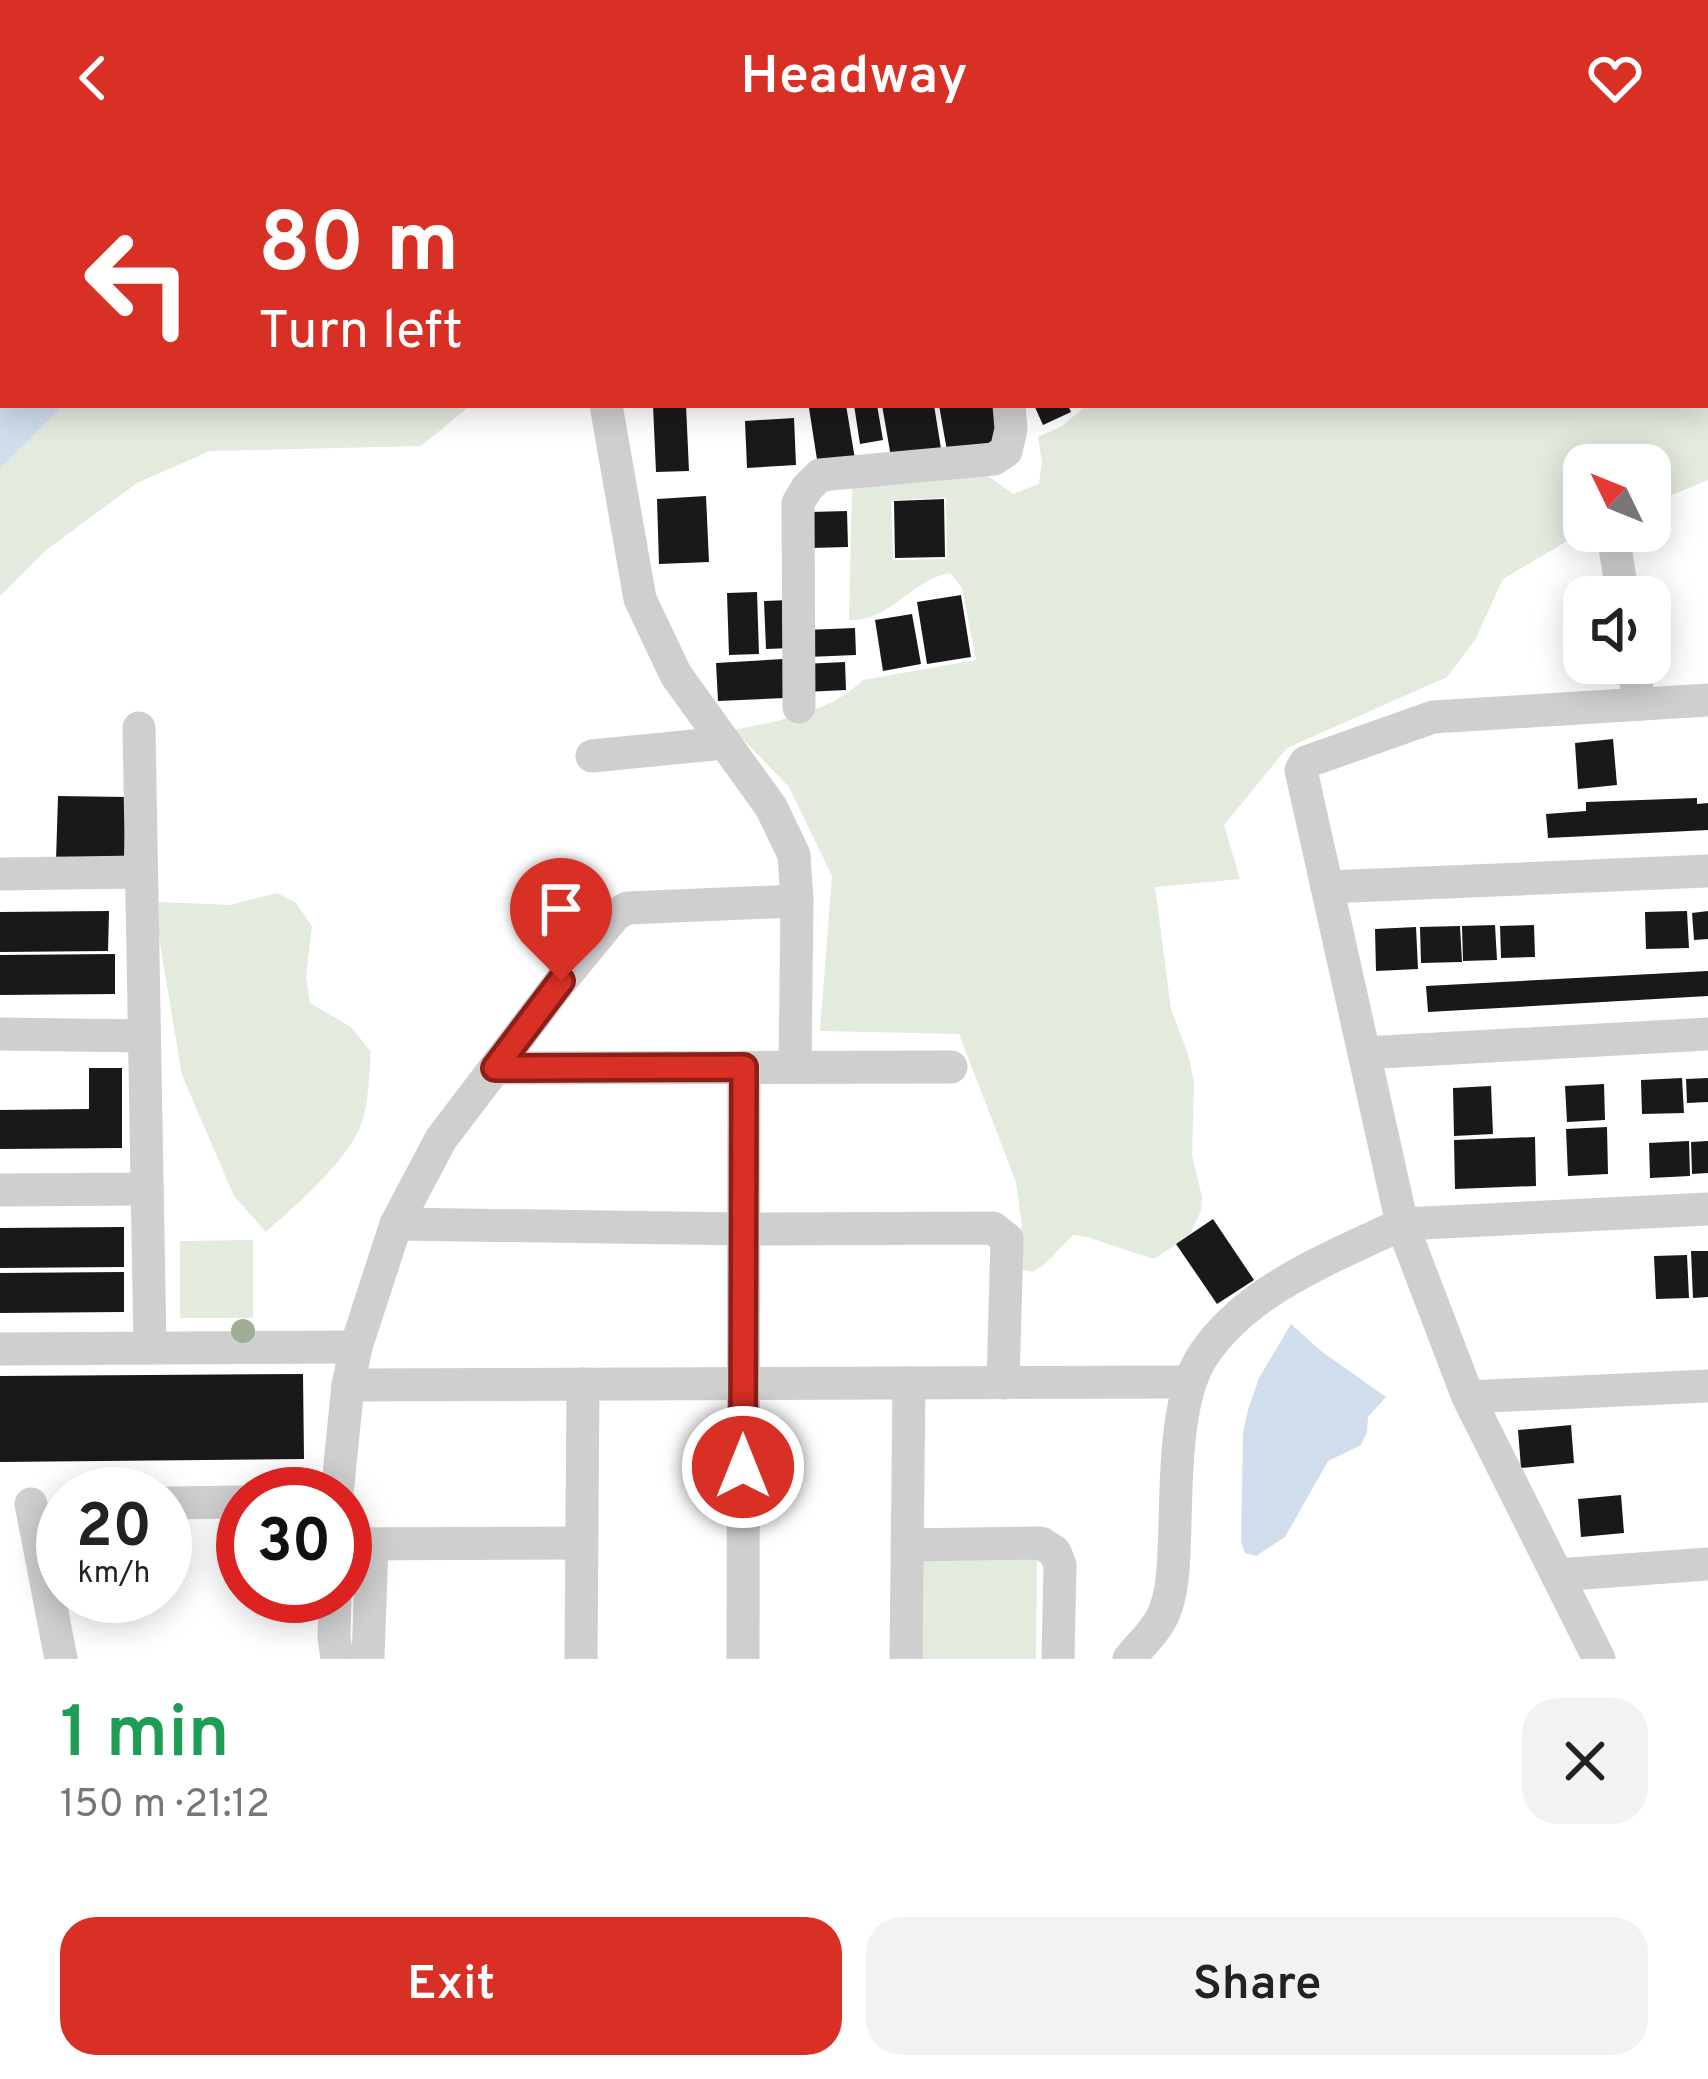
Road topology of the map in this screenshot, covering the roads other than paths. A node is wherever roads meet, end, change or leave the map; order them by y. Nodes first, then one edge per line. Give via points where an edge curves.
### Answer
1 (607, 408) edge
2 (1009, 408) edge
3 (1636, 684) edge
4 (1708, 700) edge
5 (1639, 704) junction
6 (799, 707) dead end
7 (139, 728) dead end
8 (724, 743) junction
9 (592, 756) dead end
10 (1708, 871) edge
11 (141, 872) junction
12 (0, 874) edge
13 (1327, 887) junction
14 (797, 901) junction
15 (0, 1034) edge
16 (1708, 1034) edge
17 (144, 1036) junction
18 (1364, 1053) junction
19 (951, 1066) dead end
20 (744, 1067) junction
21 (795, 1067) junction
22 (495, 1068) junction
23 (147, 1189) junction
24 (0, 1190) edge
25 (1708, 1209) edge
26 (1402, 1223) junction
27 (396, 1224) junction
28 (744, 1229) junction
29 (356, 1347) junction
30 (150, 1348) junction
31 (0, 1349) edge
32 (1189, 1382) junction
33 (909, 1383) junction
34 (1004, 1383) junction
35 (583, 1384) junction
36 (743, 1384) junction
37 (348, 1385) junction
38 (1708, 1386) edge
39 (1468, 1397) junction
40 (340, 1467) edge
41 (34, 1504) edge
42 (581, 1543) junction
43 (372, 1544) edge
44 (907, 1545) junction
45 (1708, 1564) edge
46 (1557, 1575) junction
47 (334, 1623) edge
48 (365, 1623) edge
49 (62, 1659) edge
50 (337, 1659) edge
51 (368, 1659) edge
52 (581, 1659) edge
53 (743, 1659) edge
54 (906, 1659) edge
55 (1058, 1659) edge
56 (1130, 1659) edge
57 (1599, 1659) edge

1 - 8 street via 640,599 676,675
2 - 6 street via 1006,451 994,459 820,475 807,488 799,503
3 - 5 street
4 - 5 street
5 - 13 street via 1432,717 1306,762 1301,770
7 - 11 street
8 - 9 street
8 - 14 street via 794,855
10 - 13 street
11 - 12 street
11 - 17 street
13 - 18 street
14 - 21 street
14 - 22 street via 627,908
15 - 17 street
16 - 18 street
17 - 23 street
18 - 26 street
19 - 21 street
20 - 21 street
20 - 22 street
20 - 28 street
22 - 27 street via 441,1139
23 - 24 street
23 - 30 street
25 - 26 street
26 - 32 street via 1299,1273 1239,1316
26 - 39 street
27 - 28 street
27 - 29 street
28 - 34 street via 993,1228 1007,1240
28 - 36 street
29 - 30 street
29 - 37 street
30 - 31 street
32 - 34 street
32 - 56 street via 1172,1588 1162,1618
33 - 34 street
33 - 36 street
33 - 44 street
35 - 36 street
35 - 37 street
35 - 42 street
36 - 53 street
37 - 40 street
38 - 39 street
39 - 46 street
41 - 49 street
42 - 43 street
42 - 52 street
44 - 54 street
44 - 55 street via 1041,1543 1055,1552
45 - 46 street
46 - 57 street
47 - 50 street
48 - 51 street

